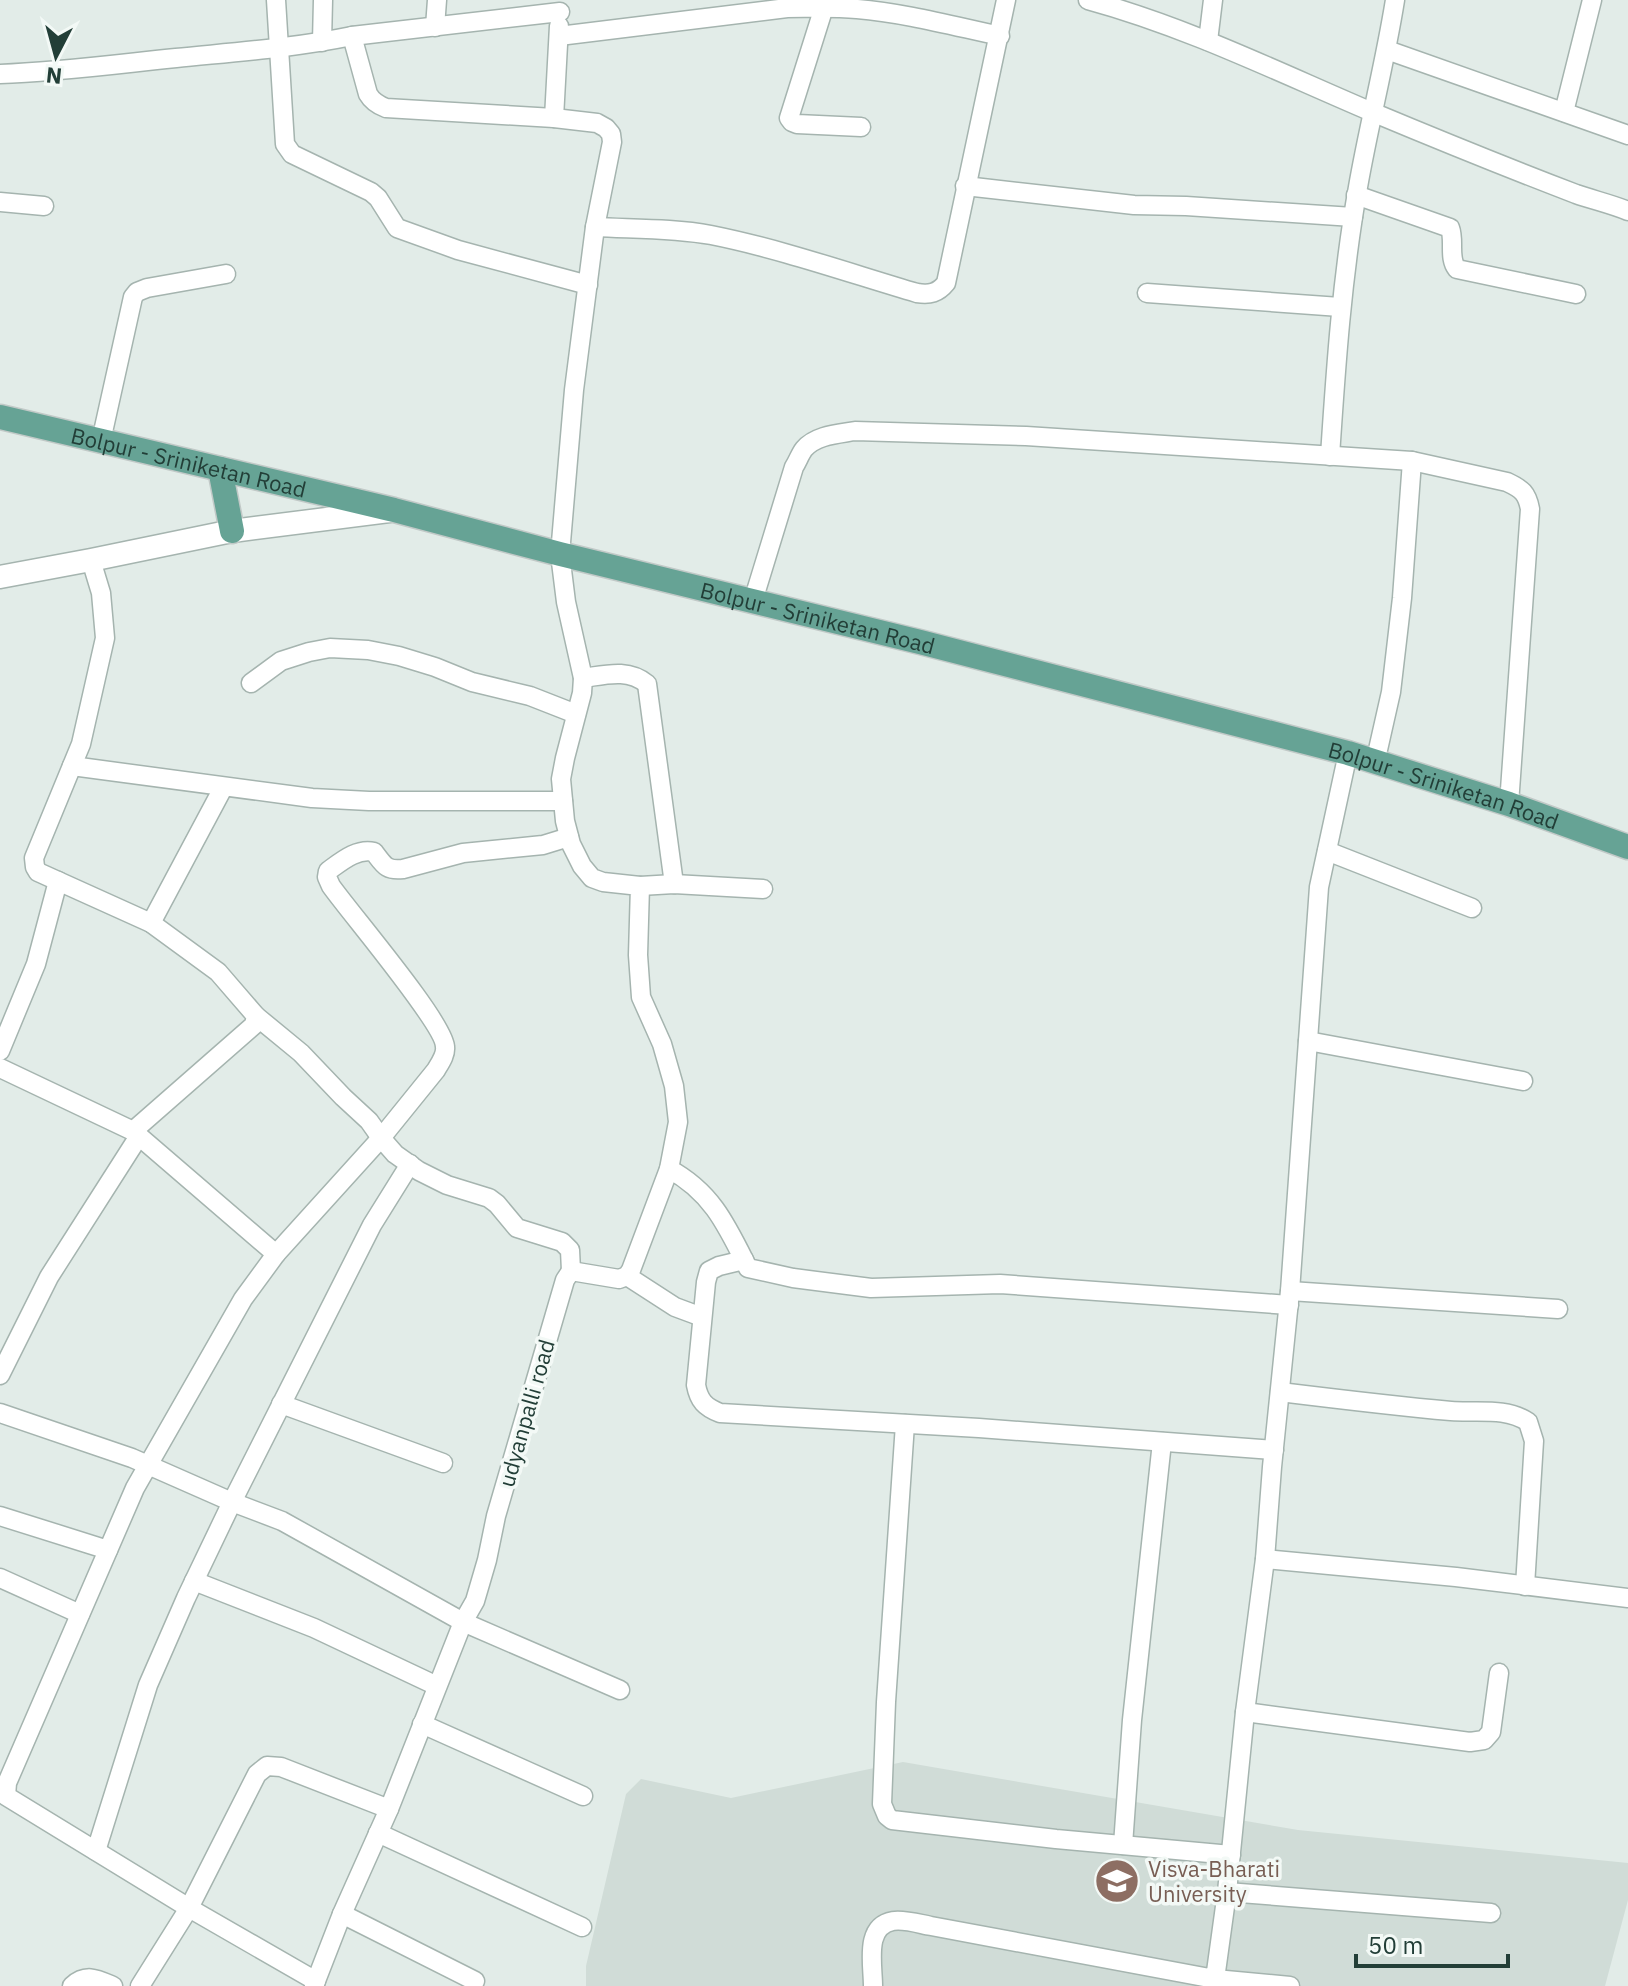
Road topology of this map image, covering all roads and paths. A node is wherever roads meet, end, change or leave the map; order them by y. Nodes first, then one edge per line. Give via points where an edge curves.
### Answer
1 (276, 0) edge
2 (323, 0) edge
3 (437, 0) edge
4 (1006, 0) edge
5 (1213, 0) edge
6 (1395, 0) edge
7 (1592, 0) edge
8 (1100, 2) edge
9 (824, 7) junction
10 (911, 8) edge
11 (560, 18) edge
12 (435, 27) junction
13 (352, 36) junction
14 (1000, 36) junction
15 (1208, 41) junction
16 (322, 42) junction
17 (278, 47) junction
18 (1387, 50) junction
19 (0, 74) edge
20 (1373, 112) junction
21 (1564, 112) junction
22 (554, 118) junction
23 (861, 127) dead end
24 (1628, 135) edge
25 (965, 186) junction
26 (1356, 195) junction
27 (0, 202) edge
28 (44, 206) dead end
29 (1628, 211) edge
30 (1353, 217) junction
31 (595, 227) junction
32 (226, 274) dead end
33 (588, 285) junction
34 (1147, 293) dead end
35 (1576, 294) dead end
36 (1340, 307) junction
37 (0, 417) edge
38 (101, 441) junction
39 (1330, 456) junction
40 (1412, 461) junction
41 (220, 469) junction
42 (394, 510) junction
43 (232, 531) junction
44 (560, 554) junction
45 (91, 560) junction
46 (0, 577) edge
47 (753, 601) junction
48 (583, 678) junction
49 (251, 683) dead end
50 (576, 714) junction
51 (1348, 753) junction
52 (1375, 763) junction
53 (72, 766) junction
54 (223, 788) junction
55 (563, 801) junction
56 (1509, 804) junction
57 (569, 837) junction
58 (1628, 847) edge
59 (1327, 851) junction
60 (58, 881) junction
61 (674, 884) junction
62 (640, 886) junction
63 (763, 889) dead end
64 (1472, 908) dead end
65 (151, 923) junction
66 (256, 1016) junction
67 (1308, 1041) junction
68 (0, 1051) edge
69 (0, 1068) edge
70 (1523, 1081) dead end
71 (136, 1134) junction
72 (381, 1138) junction
73 (410, 1164) junction
74 (669, 1169) junction
75 (276, 1254) junction
76 (744, 1260) junction
77 (571, 1271) junction
78 (627, 1276) junction
79 (1290, 1298) junction
80 (1558, 1309) dead end
81 (702, 1317) junction
82 (0, 1375) edge
83 (1280, 1392) junction
84 (281, 1404) junction
85 (0, 1413) edge
86 (905, 1424) junction
87 (1162, 1442) junction
88 (1274, 1450) junction
89 (443, 1463) dead end
90 (149, 1465) junction
91 (232, 1502) junction
92 (0, 1516) edge
93 (108, 1550) junction
94 (1265, 1559) junction
95 (0, 1578) edge
96 (194, 1581) junction
97 (1525, 1586) junction
98 (1628, 1598) edge
99 (80, 1614) junction
100 (463, 1622) junction
101 (1499, 1673) dead end
102 (437, 1686) junction
103 (620, 1690) dead end
104 (1245, 1712) junction
105 (422, 1724) junction
106 (583, 1796) dead end
107 (389, 1809) junction
108 (378, 1833) junction
109 (1123, 1845) junction
110 (96, 1851) junction
111 (1231, 1855) junction
112 (1227, 1892) junction
113 (189, 1908) junction
114 (1491, 1913) dead end
115 (342, 1914) junction
116 (582, 1927) dead end
117 (1215, 1979) junction
118 (475, 1981) dead end
119 (315, 1983) edge
120 (72, 1986) edge
121 (113, 1986) edge
122 (140, 1986) edge
123 (873, 1986) edge
124 (1290, 1986) edge

1 - 17 street
2 - 16 street
3 - 12 street
4 - 14 street
5 - 15 street
6 - 18 street
7 - 21 street
8 - 15 street
9 - 10 street
9 - 11 street
9 - 23 street via 789,118 797,124
10 - 14 street
11 - 12 street
11 - 22 street
12 - 13 street
13 - 16 street
13 - 22 street via 368,94 379,106
14 - 25 street
15 - 20 street
16 - 17 street
17 - 19 street
17 - 33 street via 285,144 292,154 371,192 397,228
18 - 20 street
18 - 21 street
20 - 26 street
20 - 29 street
21 - 24 street
22 - 31 street via 597,123 611,134
25 - 30 street via 1134,205
25 - 31 street via 946,283 928,295 711,235
26 - 30 street
26 - 35 street via 1450,228 1457,269
27 - 28 street
30 - 36 street
31 - 33 street
32 - 38 street via 147,288 133,297
33 - 44 street
34 - 36 street
36 - 39 street
37 - 38 main road, Bolpur - Sriniketan Road
38 - 41 main road, Bolpur - Sriniketan Road
39 - 40 street
39 - 47 street via 1026,436 855,431 828,436 805,448 794,467
40 - 52 street via 1391,692
40 - 56 street via 1507,482 1527,496
41 - 42 main road, Bolpur - Sriniketan Road
41 - 43 main road
42 - 43 street
42 - 44 main road, Bolpur - Sriniketan Road
43 - 45 street
44 - 47 main road, Bolpur - Sriniketan Road
44 - 48 street
45 - 46 street
45 - 53 street via 101,593 105,638
47 - 51 main road, Bolpur - Sriniketan Road
48 - 50 street
48 - 61 street via 627,674 647,684
49 - 50 street via 281,661 309,652 368,650 411,659
50 - 55 street via 561,779
51 - 52 main road, Bolpur - Sriniketan Road
51 - 59 street
52 - 56 main road, Bolpur - Sriniketan Road
53 - 54 street
53 - 60 street via 34,858 38,872
54 - 55 street via 369,801
54 - 65 street
55 - 57 street
56 - 58 main road, Bolpur - Sriniketan Road
57 - 62 street via 592,878
57 - 72 street via 543,845 463,853 403,869 389,869 374,852 364,850 328,871 331,886 414,993 446,1045 436,1070
59 - 64 street
59 - 67 street via 1319,887
60 - 65 street
60 - 68 street via 36,964
61 - 62 street
61 - 63 street
62 - 74 street via 641,997 662,1044 678,1122
65 - 66 street via 218,972
66 - 71 street via 254,1025
66 - 72 street via 301,1053
67 - 70 street
67 - 79 street
69 - 71 street
71 - 75 street
71 - 82 street via 49,1277
72 - 73 street
72 - 75 street
73 - 77 street via 447,1185 489,1198 517,1228 562,1242 570,1250
73 - 84 street via 372,1225
74 - 76 street via 688,1179 716,1207
74 - 78 street
75 - 90 street via 243,1299
76 - 79 street via 748,1268 771,1274 871,1288 1000,1284
76 - 81 street via 709,1271
77 - 78 street
77 - 100 street, udyanpalli road via 475,1601
78 - 81 street via 675,1307
79 - 80 street
79 - 83 street
81 - 86 street via 696,1385 708,1408 720,1413
83 - 88 street
83 - 97 street via 1503,1412 1528,1422 1534,1441
84 - 89 street
84 - 91 street
85 - 90 street
86 - 87 street
86 - 109 street via 884,1811 892,1820
87 - 88 street
87 - 109 street
88 - 94 street
90 - 91 street
90 - 93 street
91 - 96 street
91 - 100 street via 282,1521
92 - 93 street
93 - 99 street
94 - 97 street
94 - 104 street
95 - 99 street
96 - 102 street via 314,1628
96 - 110 street via 148,1685
97 - 98 street
99 - 110 street via 6,1796
100 - 102 street, udyanpalli road
100 - 103 street
101 - 104 street via 1491,1732 1484,1740
102 - 105 street, udyanpalli road
104 - 111 street
105 - 106 street
105 - 107 street, udyanpalli road
107 - 108 street, udyanpalli road
107 - 113 street via 267,1766 257,1774
108 - 115 street, udyanpalli road
108 - 116 street
109 - 111 street
110 - 113 street
111 - 112 street
112 - 114 street
112 - 117 street
113 - 119 street
113 - 122 street
115 - 118 street
115 - 119 street, udyanpalli road
117 - 123 street via 894,1920 880,1926 872,1938
117 - 124 street
120 - 121 street via 85,1977

